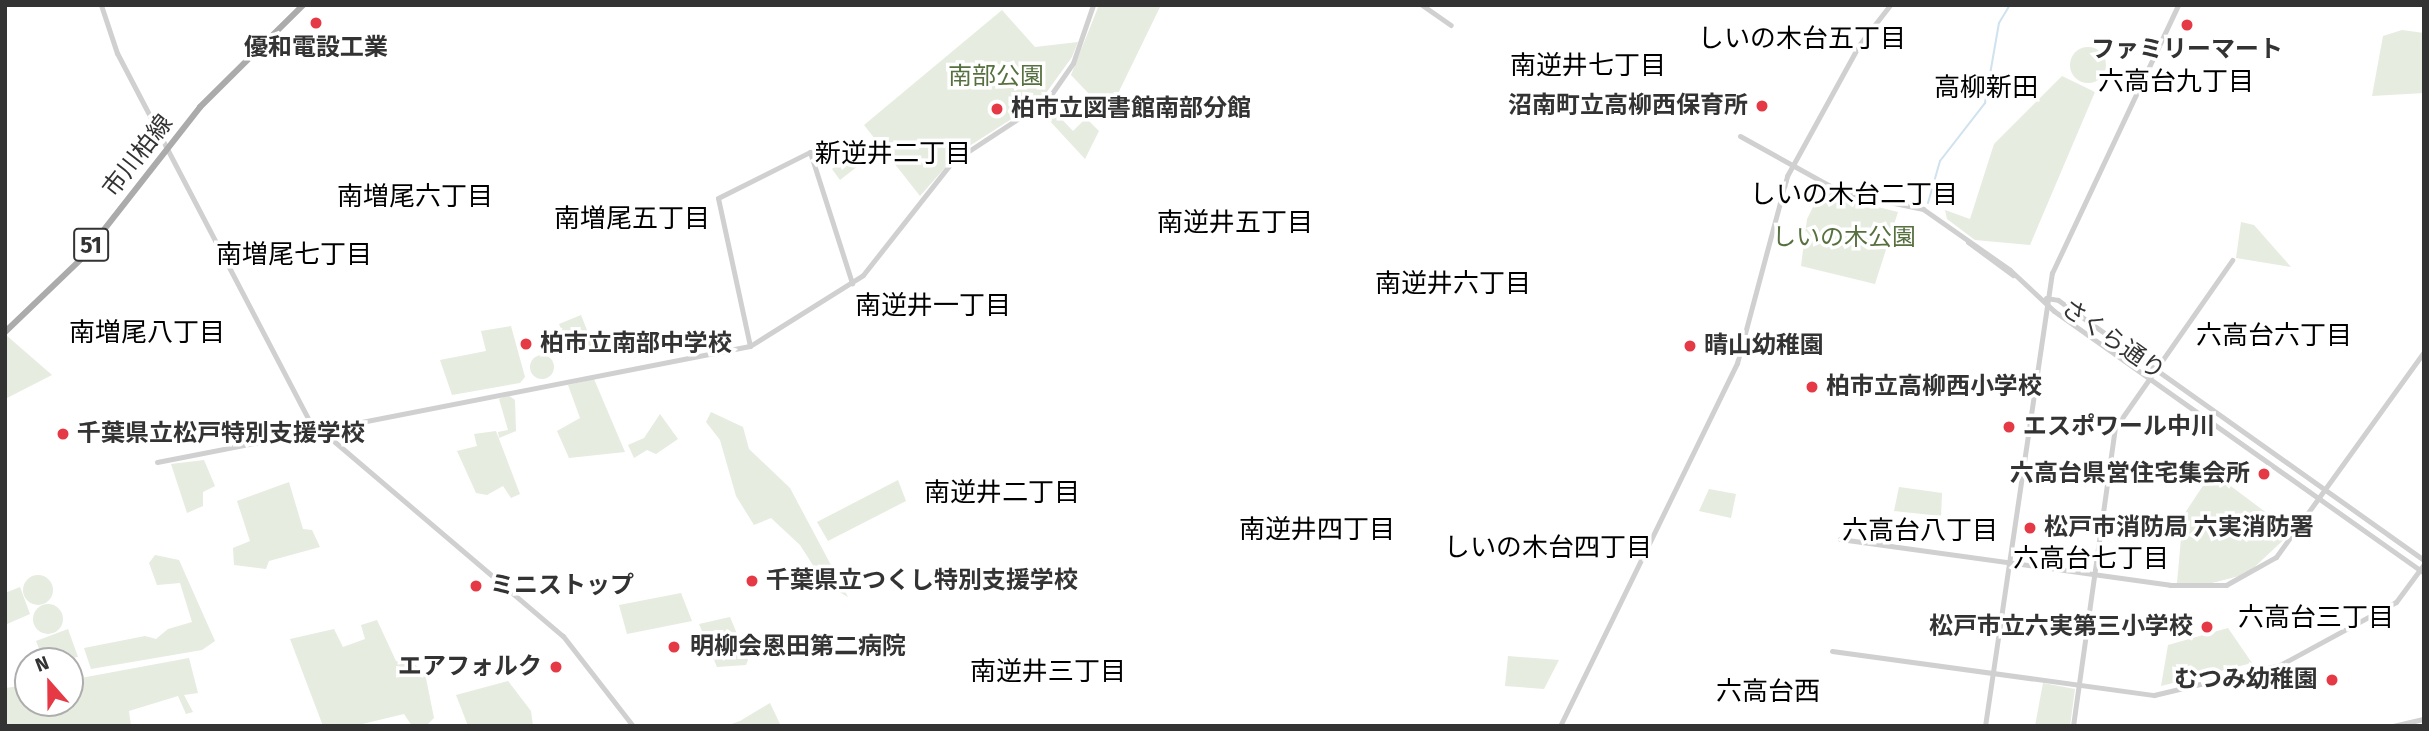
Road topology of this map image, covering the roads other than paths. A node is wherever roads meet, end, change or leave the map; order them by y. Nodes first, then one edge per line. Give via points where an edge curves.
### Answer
1 (101, 5) edge
2 (303, 5) edge
3 (1093, 5) edge
4 (1422, 5) edge
5 (1890, 5) edge
6 (2178, 5) edge
7 (1451, 25) dead end
8 (1740, 136) dead end
9 (170, 152) junction
10 (1793, 166) junction
11 (1966, 239) junction
12 (2232, 260) dead end
13 (2016, 276) junction
14 (852, 283) junction
15 (2046, 298) junction
16 (5, 332) edge
17 (750, 346) junction
18 (2424, 352) edge
19 (2154, 368) junction
20 (2148, 377) junction
21 (318, 432) junction
22 (158, 462) dead end
23 (2325, 490) junction
24 (2318, 499) junction
25 (1840, 539) dead end
26 (2008, 562) junction
27 (2424, 562) edge
28 (2422, 572) edge
29 (2095, 574) junction
30 (1832, 651) dead end
31 (1992, 673) junction
32 (2078, 685) junction
33 (2424, 719) edge
34 (633, 726) edge
35 (1560, 726) edge
36 (1985, 726) edge
37 (2073, 726) edge
38 (2393, 726) edge

1 - 9 street via 117,53
2 - 9 main road, 市川柏線 / 51 via 200,107
3 - 14 street via 1073,63 1056,90 1026,118 952,162 872,267
4 - 7 street
5 - 10 street via 1859,44
6 - 15 street via 2058,256
8 - 10 street
9 - 16 main road, 市川柏線 / 51 via 80,259
9 - 21 street via 280,370
10 - 11 street via 1855,198 1923,209
10 - 35 street via 1780,194 1737,363
11 - 13 street
11 - 13 street via 1973,244 1987,243 1983,250
12 - 19 street
13 - 15 street
14 - 17 street
14 - 17 street via 810,152 718,198
15 - 19 street, さくら通り via 2058,299
15 - 20 street, さくら通り via 2054,311
15 - 26 street
17 - 21 street
18 - 23 street
19 - 20 street
19 - 23 street, さくら通り
20 - 24 street, さくら通り
20 - 29 street via 2115,428
21 - 22 street
21 - 34 street via 563,636
23 - 24 street
23 - 27 street, さくら通り
24 - 28 street, さくら通り
24 - 29 street via 2276,556 2226,585 2200,588
25 - 26 street
26 - 29 street
26 - 31 street
27 - 28 street
28 - 32 street via 2396,602 2269,668 2154,695
29 - 32 street
30 - 31 street
31 - 32 street
31 - 36 street
32 - 37 street
33 - 38 street

